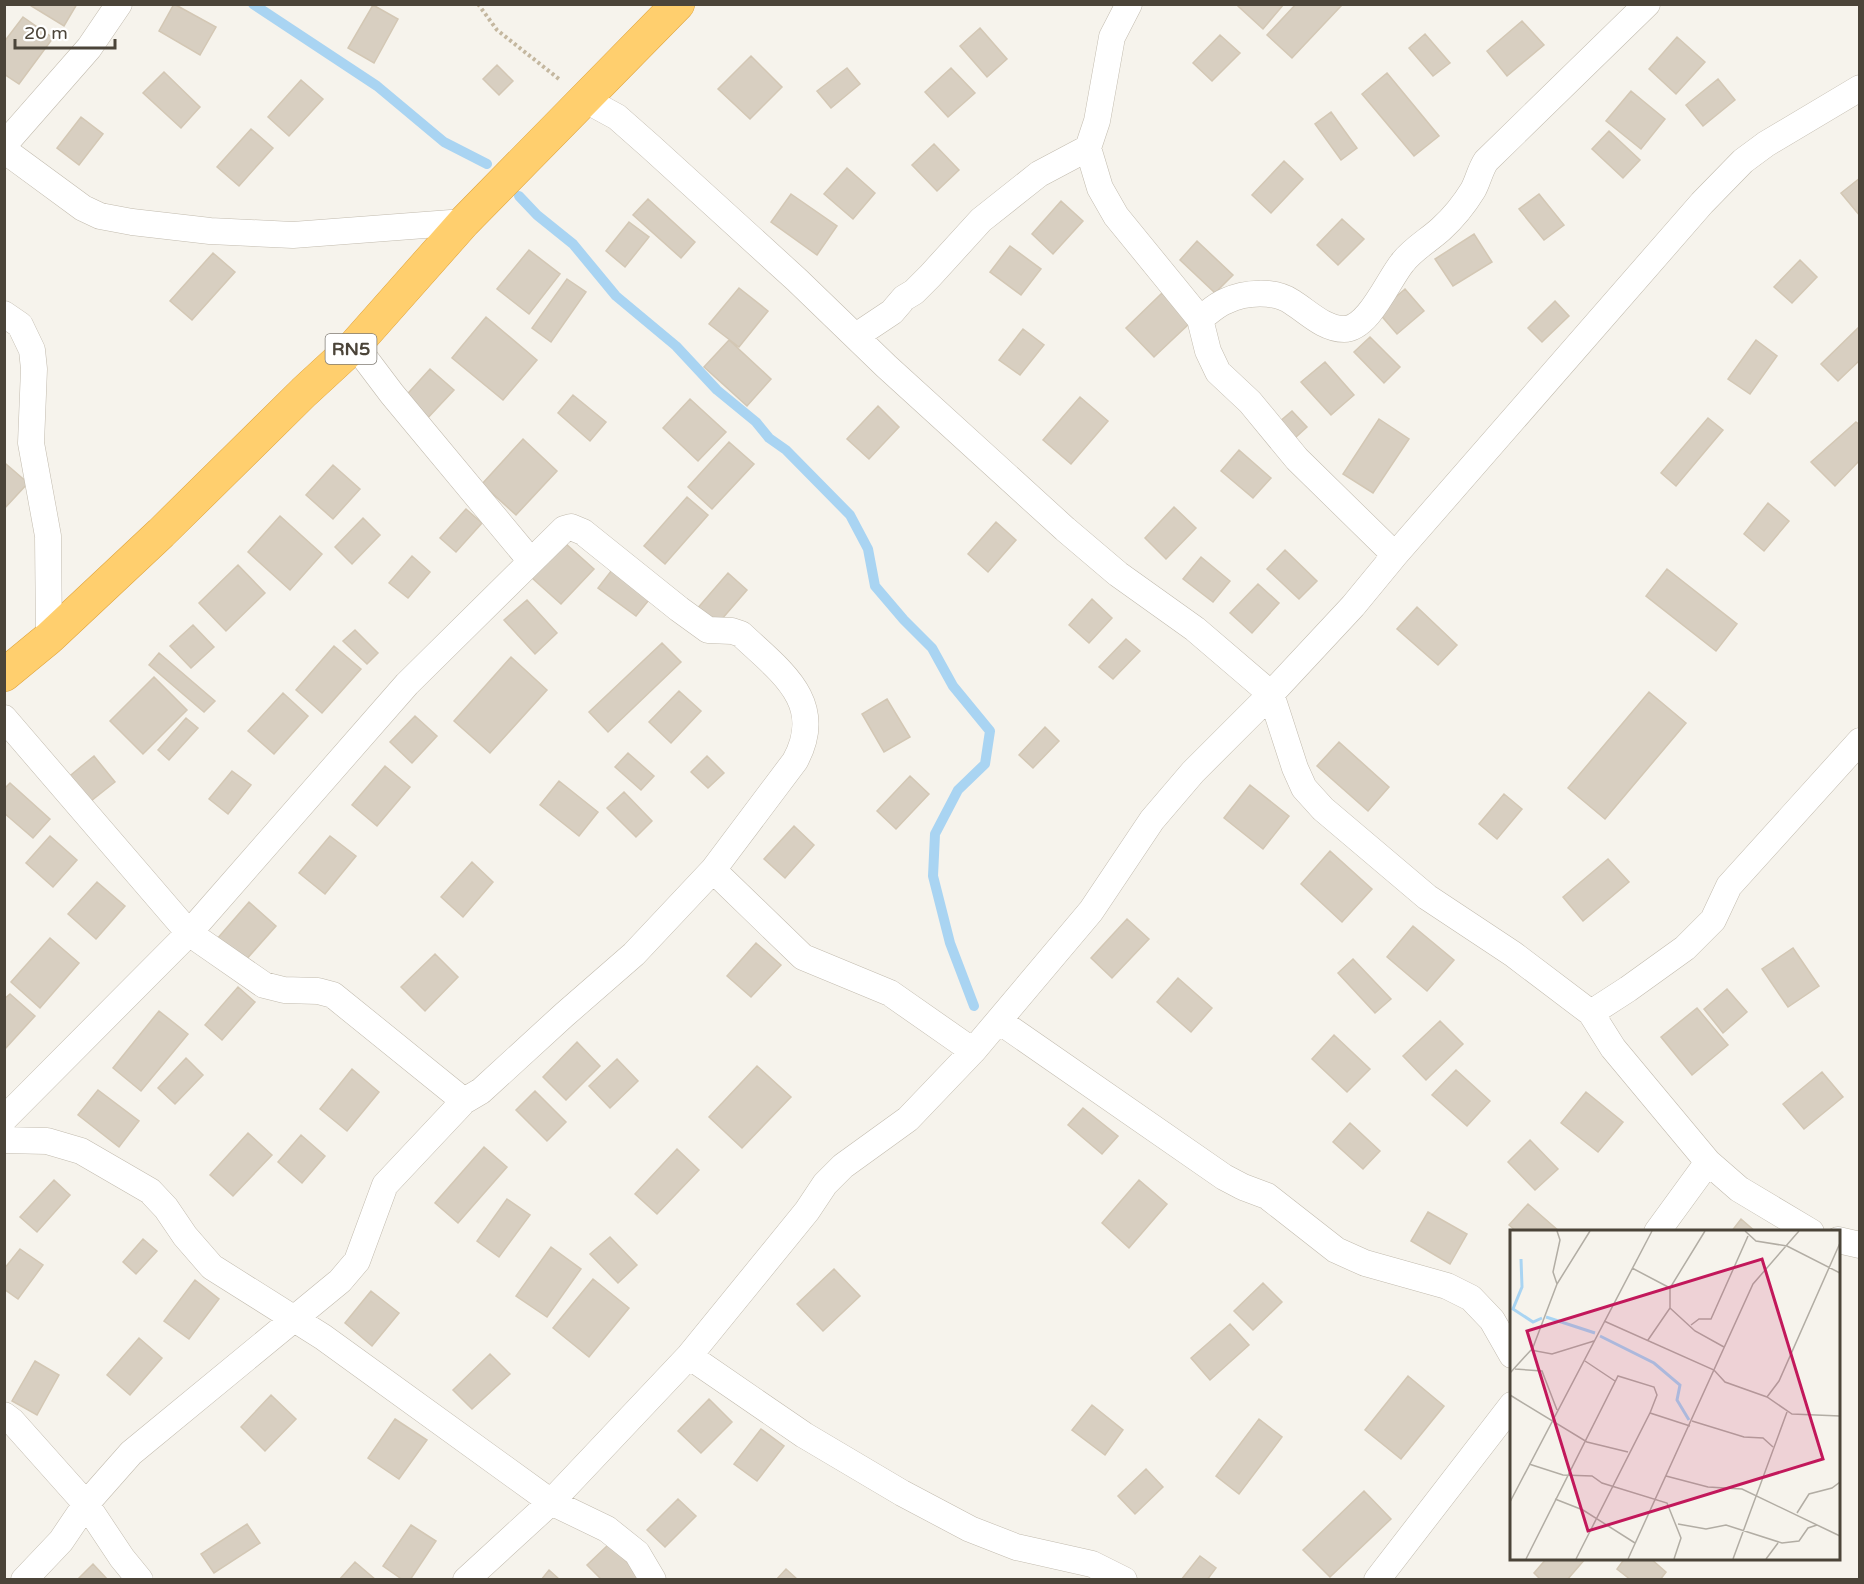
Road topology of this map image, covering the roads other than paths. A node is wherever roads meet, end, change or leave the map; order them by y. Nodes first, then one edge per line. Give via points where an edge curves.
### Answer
1 (119, 4) edge
2 (678, 4) edge
3 (1129, 4) edge
4 (1647, 4) edge
5 (1860, 88) edge
6 (584, 99) junction
7 (4, 145) edge
8 (1088, 148) junction
9 (4, 150) edge
10 (464, 222) junction
11 (4, 314) edge
12 (1200, 319) junction
13 (856, 336) junction
14 (355, 345) junction
15 (1395, 555) junction
16 (530, 560) junction
17 (49, 638) junction
18 (4, 675) edge
19 (1271, 694) junction
20 (4, 718) edge
21 (1860, 741) edge
22 (713, 870) junction
23 (189, 933) junction
24 (1592, 1013) junction
25 (999, 1021) junction
26 (973, 1051) junction
27 (464, 1101) junction
28 (4, 1119) edge
29 (4, 1140) edge
30 (1708, 1162) junction
31 (1658, 1230) edge
32 (1808, 1230) edge
33 (1840, 1240) edge
34 (1860, 1245) edge
35 (293, 1320) junction
36 (1510, 1352) edge
37 (689, 1356) junction
38 (1510, 1408) edge
39 (4, 1415) edge
40 (551, 1502) junction
41 (86, 1504) junction
42 (24, 1580) edge
43 (140, 1580) edge
44 (466, 1580) edge
45 (653, 1580) edge
46 (1124, 1580) edge
47 (1377, 1580) edge

1 - 7 street via 89,48
2 - 6 highway, RN5
3 - 8 street via 1112,37 1097,121
4 - 12 street via 1486,161 1473,190 1444,227 1404,260 1362,320 1344,329 1331,326 1292,301 1272,294 1235,297
5 - 15 street via 1743,161
6 - 10 highway, RN5
6 - 13 street via 617,117
8 - 12 street via 1100,188 1116,216
8 - 13 street via 1039,174 995,208 914,292
9 - 10 street via 83,208 100,216 132,222 210,231 294,234
10 - 14 highway, RN5
11 - 17 street via 20,325 32,350 31,443 48,536
12 - 15 street via 1218,372 1250,402 1297,459
13 - 19 street via 1065,529 1118,574 1195,628
14 - 16 street
14 - 17 highway, RN5
15 - 19 street
16 - 22 street via 564,529 571,527 583,532 708,630 741,634 795,688 807,729 802,749
16 - 23 street via 407,684
17 - 18 highway, RN5
19 - 24 street via 1304,788 1323,809 1427,897 1514,954
19 - 25 street via 1192,772 1152,820 1091,911
20 - 23 street
21 - 24 street via 1729,886 1713,920 1685,948
22 - 26 street via 803,957 890,993
22 - 27 street via 634,954 481,1091
23 - 27 street via 264,985 333,995
23 - 28 street
24 - 30 street via 1613,1048
25 - 26 street
25 - 36 street via 1224,1177 1267,1196 1336,1250 1471,1298 1492,1320
26 - 37 street via 908,1119 843,1166 825,1184
27 - 35 street via 385,1185 357,1261 340,1281
29 - 35 street via 47,1141 81,1151 150,1191 212,1267
30 - 31 street
30 - 32 street via 1739,1189
33 - 34 street
35 - 40 street via 323,1337
35 - 41 street via 131,1453
37 - 40 street
37 - 46 street via 804,1436 970,1529 1016,1547 1092,1564
38 - 47 street
39 - 41 street
40 - 44 street
40 - 45 street via 607,1530 630,1547
41 - 42 street via 61,1541
41 - 43 street

